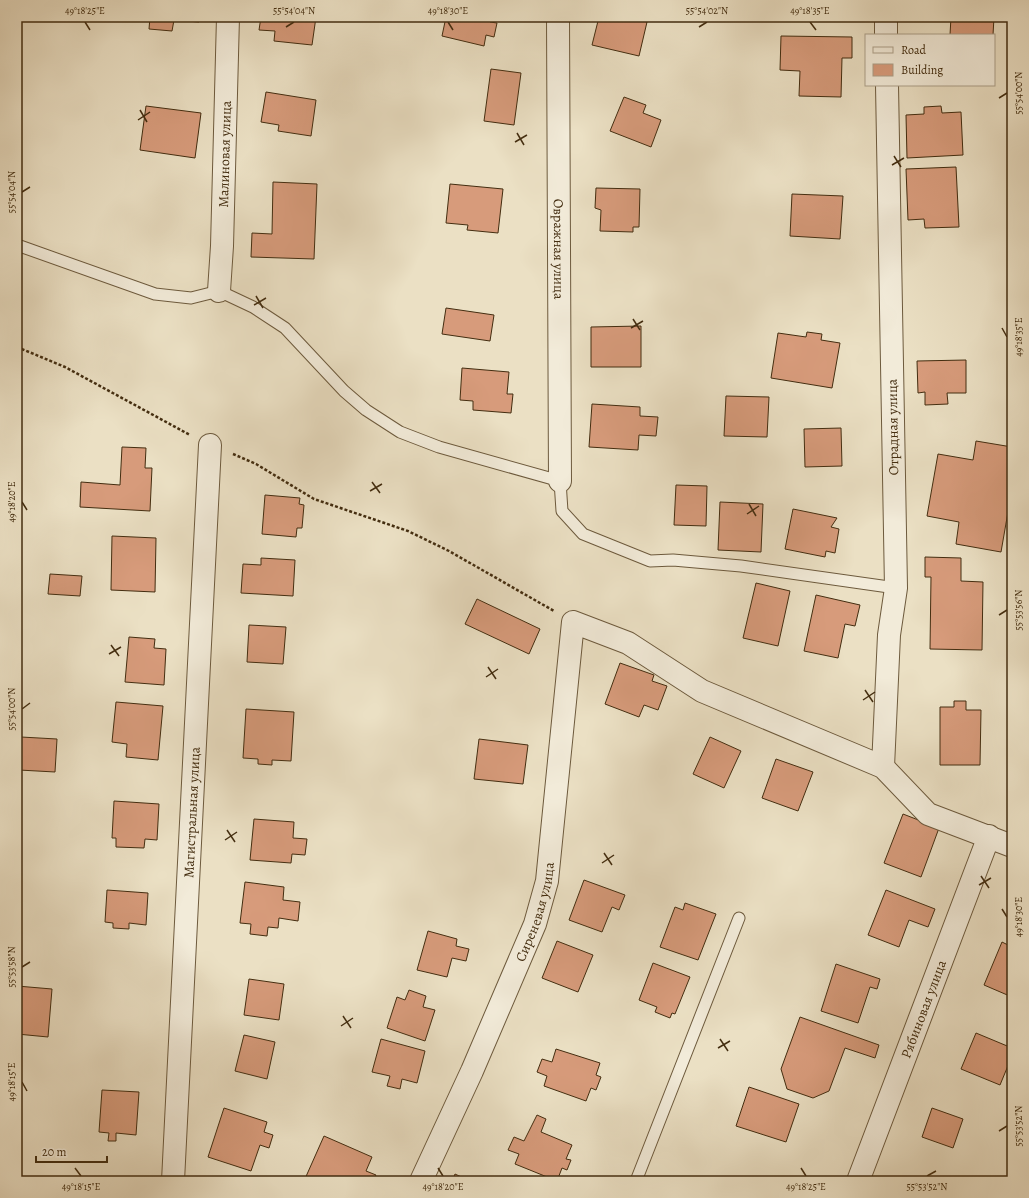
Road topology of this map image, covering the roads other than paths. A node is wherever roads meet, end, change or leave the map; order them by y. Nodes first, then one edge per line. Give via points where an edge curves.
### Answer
1 (228, 17) edge
2 (558, 17) edge
3 (886, 17) edge
4 (886, 34) edge
5 (887, 86) edge
6 (17, 245) edge
7 (219, 291) junction
8 (210, 445) road end
9 (560, 481) junction
10 (896, 588) junction
11 (883, 768) junction
12 (989, 836) junction
13 (1012, 846) edge
14 (739, 918) dead end
15 (173, 1181) edge
16 (421, 1181) edge
17 (636, 1181) edge
18 (858, 1181) edge

1 - 7 street, Малиновая улица
2 - 9 street, Овражная улица
3 - 4 street
5 - 10 street, Отрадная улица
6 - 7 lane via 155,294 191,298
7 - 9 lane via 253,307 285,328 344,391 366,410 400,432 439,447
8 - 15 street, Магистральная улица
9 - 10 lane via 562,511 583,534 650,561 673,560 742,566
10 - 11 street, Отрадная улица via 890,635
11 - 12 street via 928,814
11 - 16 street, Сиреневая улица via 702,691 628,644 573,622 545,888 535,924 472,1071
12 - 13 street
12 - 18 street, Рябиновая улица
14 - 17 lane

